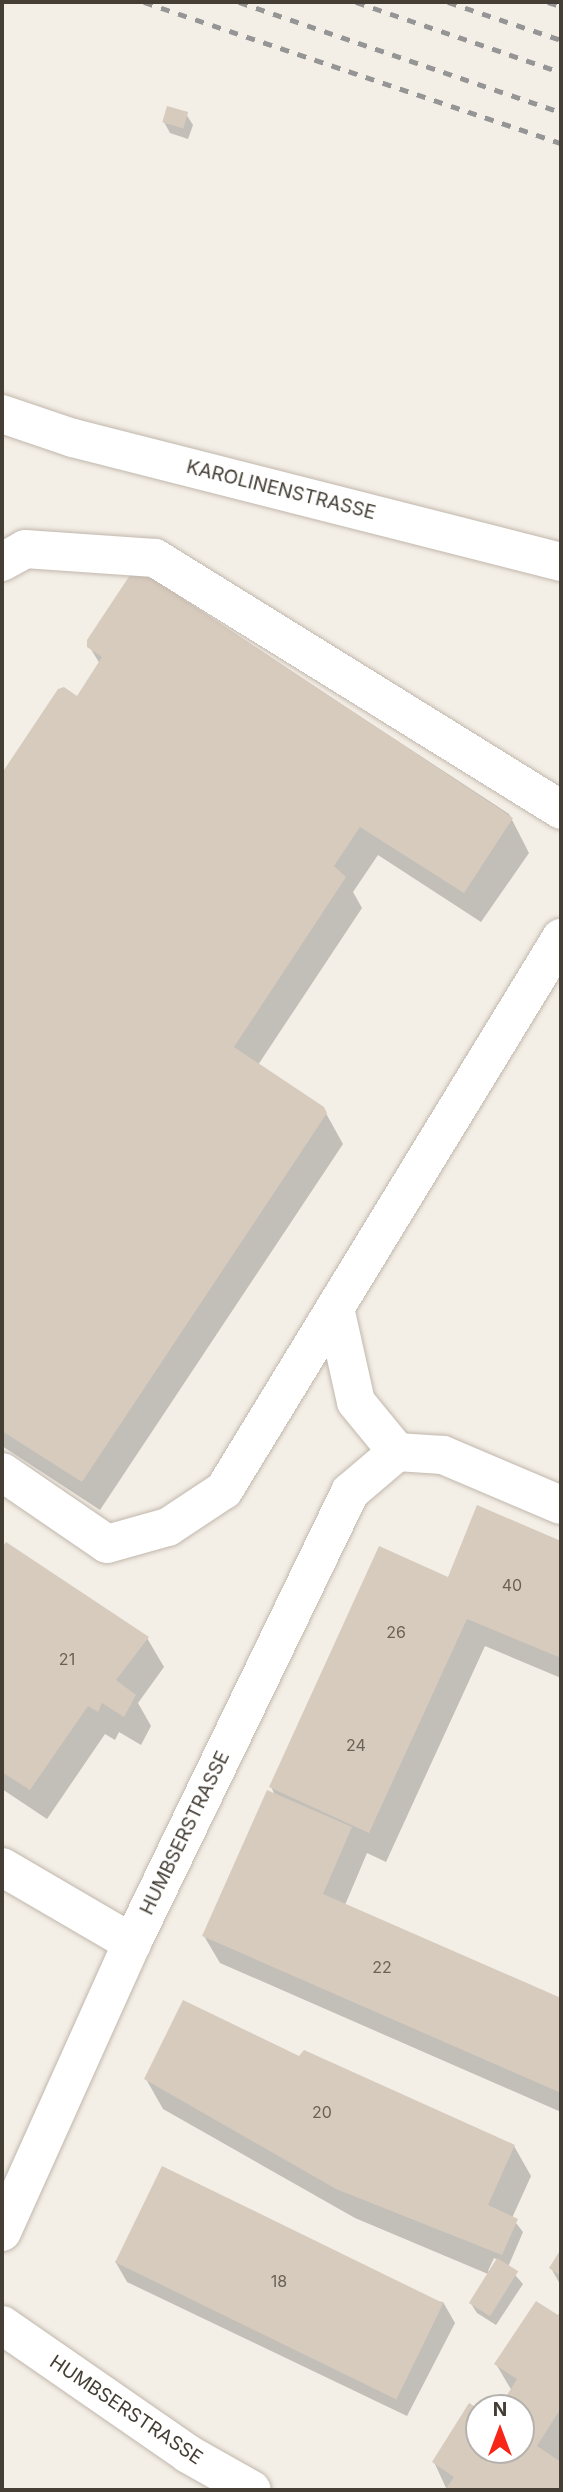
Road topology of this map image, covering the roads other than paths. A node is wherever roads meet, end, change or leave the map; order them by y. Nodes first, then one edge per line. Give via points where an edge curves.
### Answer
1 (2, 414) edge
2 (2, 562) edge
3 (561, 562) edge
4 (561, 810) edge
5 (561, 938) edge
6 (335, 1308) junction
7 (397, 1452) junction
8 (2, 1472) edge
9 (561, 1505) edge
10 (2, 1867) edge
11 (132, 1943) junction
12 (2, 2232) edge
13 (2, 2325) edge
14 (252, 2490) edge

1 - 3 street, KAROLINENSTRASSE via 73,438
2 - 4 street via 25,550 155,558
5 - 6 street
6 - 7 street via 356,1402
6 - 8 street via 224,1490 168,1527 107,1544
7 - 9 street via 443,1455
7 - 11 street, HUMBSERSTRASSE via 350,1492
10 - 11 street
11 - 12 street, HUMBSERSTRASSE
13 - 14 street, HUMBSERSTRASSE via 188,2454

